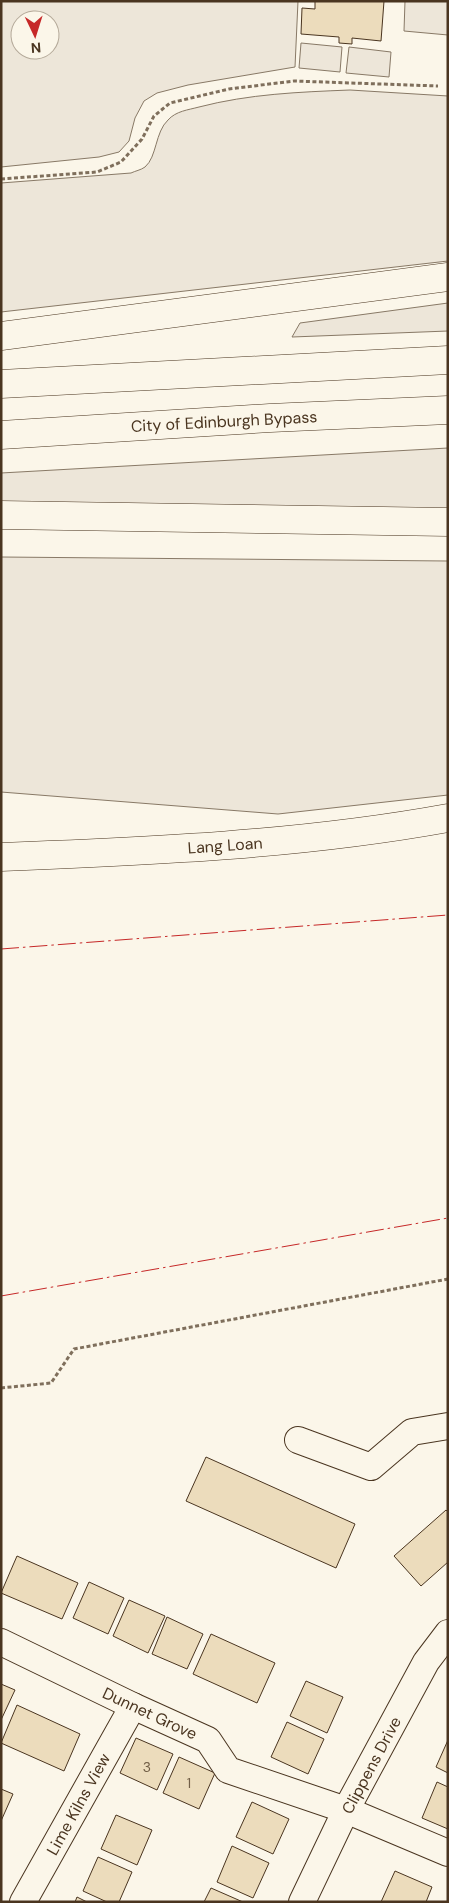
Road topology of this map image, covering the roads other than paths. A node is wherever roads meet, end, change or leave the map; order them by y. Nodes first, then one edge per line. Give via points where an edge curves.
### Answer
1 (448, 276) edge
2 (1, 336) edge
3 (448, 360) edge
4 (1, 384) edge
5 (448, 410) edge
6 (1, 435) edge
7 (1, 515) edge
8 (448, 522) edge
9 (448, 818) edge
10 (1, 858) edge
11 (448, 1426) edge
12 (298, 1440) dead end
13 (448, 1633) edge
14 (1, 1642) edge
15 (133, 1706) junction
16 (346, 1810) junction
17 (448, 1853) edge
18 (23, 1902) edge
19 (302, 1902) edge

1 - 2 main road
3 - 4 main road
5 - 6 main road, City of Edinburgh Bypass
7 - 8 main road
9 - 10 main road, Lang Loan via 305,839
11 - 12 street via 412,1432 371,1467
13 - 16 street, Clippens Drive via 426,1662
14 - 15 street, Dunnet Grove
15 - 16 street, Dunnet Grove via 208,1740 228,1770
15 - 18 street, Lime Kilns View
16 - 17 street, Dunnet Grove
16 - 19 street, Clippens Drive

